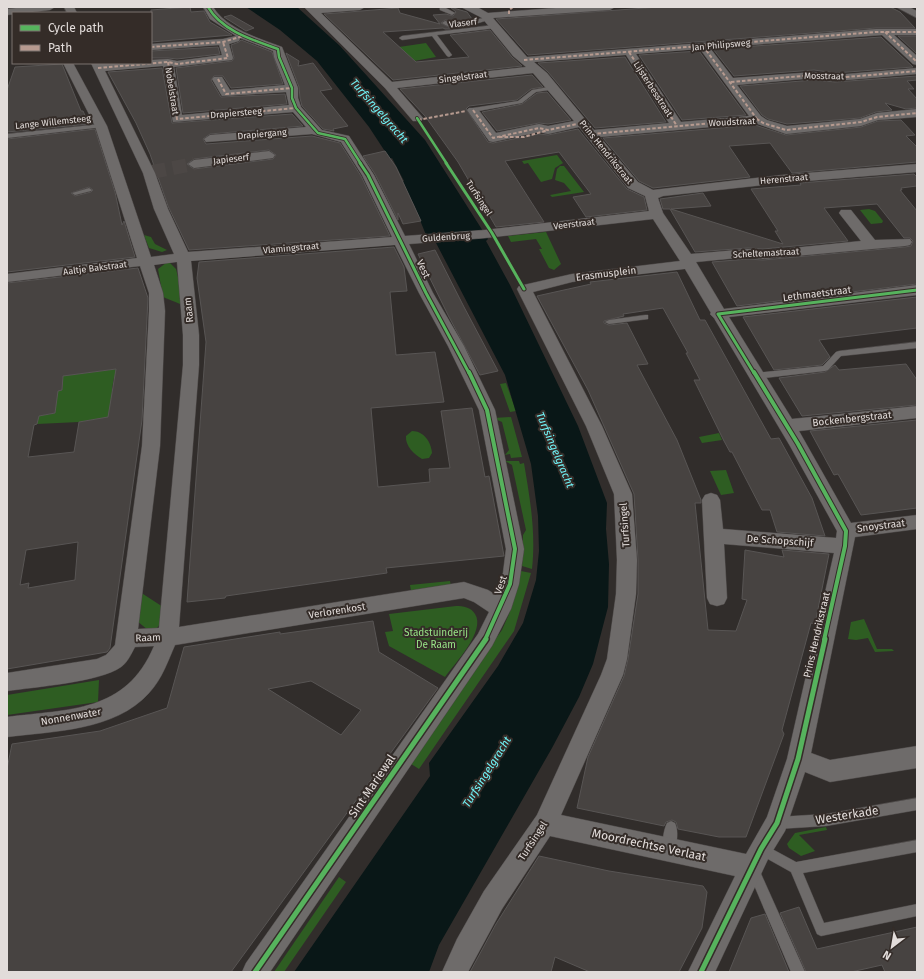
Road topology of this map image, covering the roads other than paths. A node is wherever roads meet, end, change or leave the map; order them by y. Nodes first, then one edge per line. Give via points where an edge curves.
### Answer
1 (208, 7) edge
2 (360, 7) edge
3 (610, 7) edge
4 (901, 7) edge
5 (442, 8) edge
6 (49, 9) edge
7 (312, 9) edge
8 (7, 12) edge
9 (451, 14) dead end
10 (464, 15) edge
11 (917, 15) edge
12 (442, 16) dead end
13 (488, 21) junction
14 (445, 24) dead end
15 (470, 24) junction
16 (885, 32) junction
17 (917, 32) edge
18 (434, 35) junction
19 (243, 36) junction
20 (402, 38) dead end
21 (223, 42) junction
22 (703, 46) junction
23 (152, 47) edge
24 (629, 52) junction
25 (449, 55) dead end
26 (524, 60) junction
27 (168, 62) junction
28 (917, 62) edge
29 (152, 63) edge
30 (69, 64) edge
31 (121, 64) edge
32 (97, 65) edge
33 (537, 69) junction
34 (917, 71) edge
35 (218, 79) dead end
36 (731, 82) junction
37 (389, 86) junction
38 (292, 88) junction
39 (554, 88) junction
40 (296, 108) junction
41 (473, 110) joint
42 (917, 113) edge
43 (417, 118) dead end
44 (177, 119) joint
45 (757, 119) junction
46 (582, 123) junction
47 (127, 125) junction
48 (101, 126) junction
49 (677, 126) junction
50 (315, 130) junction
51 (592, 134) junction
52 (7, 136) edge
53 (210, 139) dead end
54 (269, 154) dead end
55 (194, 164) tunnel mouth
56 (917, 168) edge
57 (89, 190) dead end
58 (75, 193) dead end
59 (652, 195) junction
60 (656, 213) junction
61 (846, 213) dead end
62 (488, 234) joint
63 (400, 240) junction
64 (905, 242) dead end
65 (871, 244) junction
66 (183, 257) junction
67 (146, 262) junction
68 (687, 262) junction
69 (7, 278) edge
70 (524, 290) joint
71 (917, 290) edge
72 (718, 314) junction
73 (645, 317) dead end
74 (609, 322) dead end
75 (917, 345) edge
76 (756, 376) junction
77 (917, 412) edge
78 (786, 426) junction
79 (711, 500) dead end
80 (917, 522) edge
81 (714, 536) junction
82 (846, 539) junction
83 (717, 598) dead end
84 (501, 609) junction
85 (168, 637) junction
86 (127, 638) junction
87 (7, 682) edge
88 (7, 727) edge
89 (917, 757) edge
90 (798, 759) junction
91 (917, 804) edge
92 (545, 822) junction
93 (777, 823) junction
94 (917, 846) edge
95 (757, 859) junction
96 (795, 868) junction
97 (917, 910) edge
98 (255, 972) edge
99 (455, 972) edge
100 (701, 972) edge
101 (798, 972) edge

1 - 19 street, Vest via 214,17
2 - 7 street
3 - 13 street
4 - 11 street
5 - 9 lane
5 - 12 lane
6 - 8 street
7 - 37 street
10 - 13 street, Prins Hendrikstraat via 478,10
10 - 15 lane
13 - 15 lane
13 - 18 lane, Vlaserf
13 - 26 street, Prins Hendrikstraat
14 - 15 lane
16 - 17 street, Jan Philipsweg
16 - 22 street, Jan Philipsweg
16 - 28 street
18 - 20 lane, Vlaserf
18 - 25 lane
19 - 21 street
19 - 38 street, Vest via 278,49
21 - 23 street
21 - 27 street via 228,58 177,64
22 - 24 street, Jan Philipsweg
22 - 36 street
24 - 26 street, Jan Philipsweg
24 - 49 street, Lijsterbesstraat
26 - 33 street, Prins Hendrikstraat
27 - 29 street
27 - 44 street, Nobelstraat
30 - 48 street, Raam
31 - 32 street
32 - 47 street, Raam
33 - 37 street, Singelstraat
33 - 39 street, Prins Hendrikstraat
34 - 36 street, Mosstraat via 835,78 814,75
35 - 38 street via 226,94
36 - 45 street
37 - 43 street
38 - 40 street, Vest
39 - 41 lane via 534,91 520,102
39 - 46 street, Prins Hendrikstraat
40 - 44 street, Drapiersteeg
40 - 50 street, Vest
41 - 46 street via 496,138 540,133
42 - 45 street, Woudstraat via 786,130
45 - 49 street, Woudstraat
46 - 51 street, Prins Hendrikstraat
47 - 48 street
47 - 66 street, Raam via 150,172 161,209
48 - 52 lane, Lange Willemsteeg
48 - 67 street, Raam via 116,184
49 - 51 street, Woudstraat
50 - 53 street, Drapiergang
50 - 63 street, Vest via 321,134 345,139 368,176
51 - 59 street, Prins Hendrikstraat via 633,185
54 - 55 street, Japieserf
56 - 59 street, Herenstraat via 774,180
57 - 58 lane
59 - 60 street
60 - 62 street, Veerstraat
60 - 68 street
61 - 65 street
62 - 63 street, Guldenbrug
63 - 66 street, Vlamingstraat
63 - 84 street, Vest via 487,410 515,549 513,572
64 - 65 street, Scheltemastraat
65 - 68 street, Scheltemastraat via 763,255 748,253
66 - 67 street, Aaltje Bakstraat
66 - 85 street, Raam via 191,335 191,365
67 - 69 street, Aaltje Bakstraat
67 - 86 street, Raam via 156,293 158,311 151,446
68 - 70 street, Erasmusplein via 580,277
68 - 72 street
70 - 92 street, Turfsingel via 594,426 623,494 626,537 626,594 617,659 593,720
71 - 72 street, Lethmaetstraat
72 - 76 street
73 - 74 lane
75 - 76 lane via 839,354 825,368
76 - 78 street
77 - 78 street, Bockenbergstraat
78 - 82 street via 798,444
79 - 81 street
80 - 82 street, Snoystraat
81 - 82 street, De Schopschijf
81 - 83 street
82 - 90 street, Prins Hendrikstraat
84 - 85 street, Verlorenkost via 481,596 464,590
84 - 98 street, Sint Mariewal via 485,640
85 - 86 street, Raam
85 - 88 street, Nonnenwater via 154,673 136,694 116,707 92,715
86 - 87 street via 122,653 108,664 97,668
89 - 90 street via 830,770
90 - 93 street, Prins Hendrikstraat
91 - 93 lane, Westerkade via 826,820
92 - 95 street, Moordrechtse Verlaat via 670,839
92 - 99 street, Turfsingel via 493,900
93 - 95 street, Prins Hendrikstraat
94 - 96 lane
95 - 96 lane
95 - 100 street, Prins Hendrikstraat
95 - 101 lane
96 - 97 lane via 821,930

